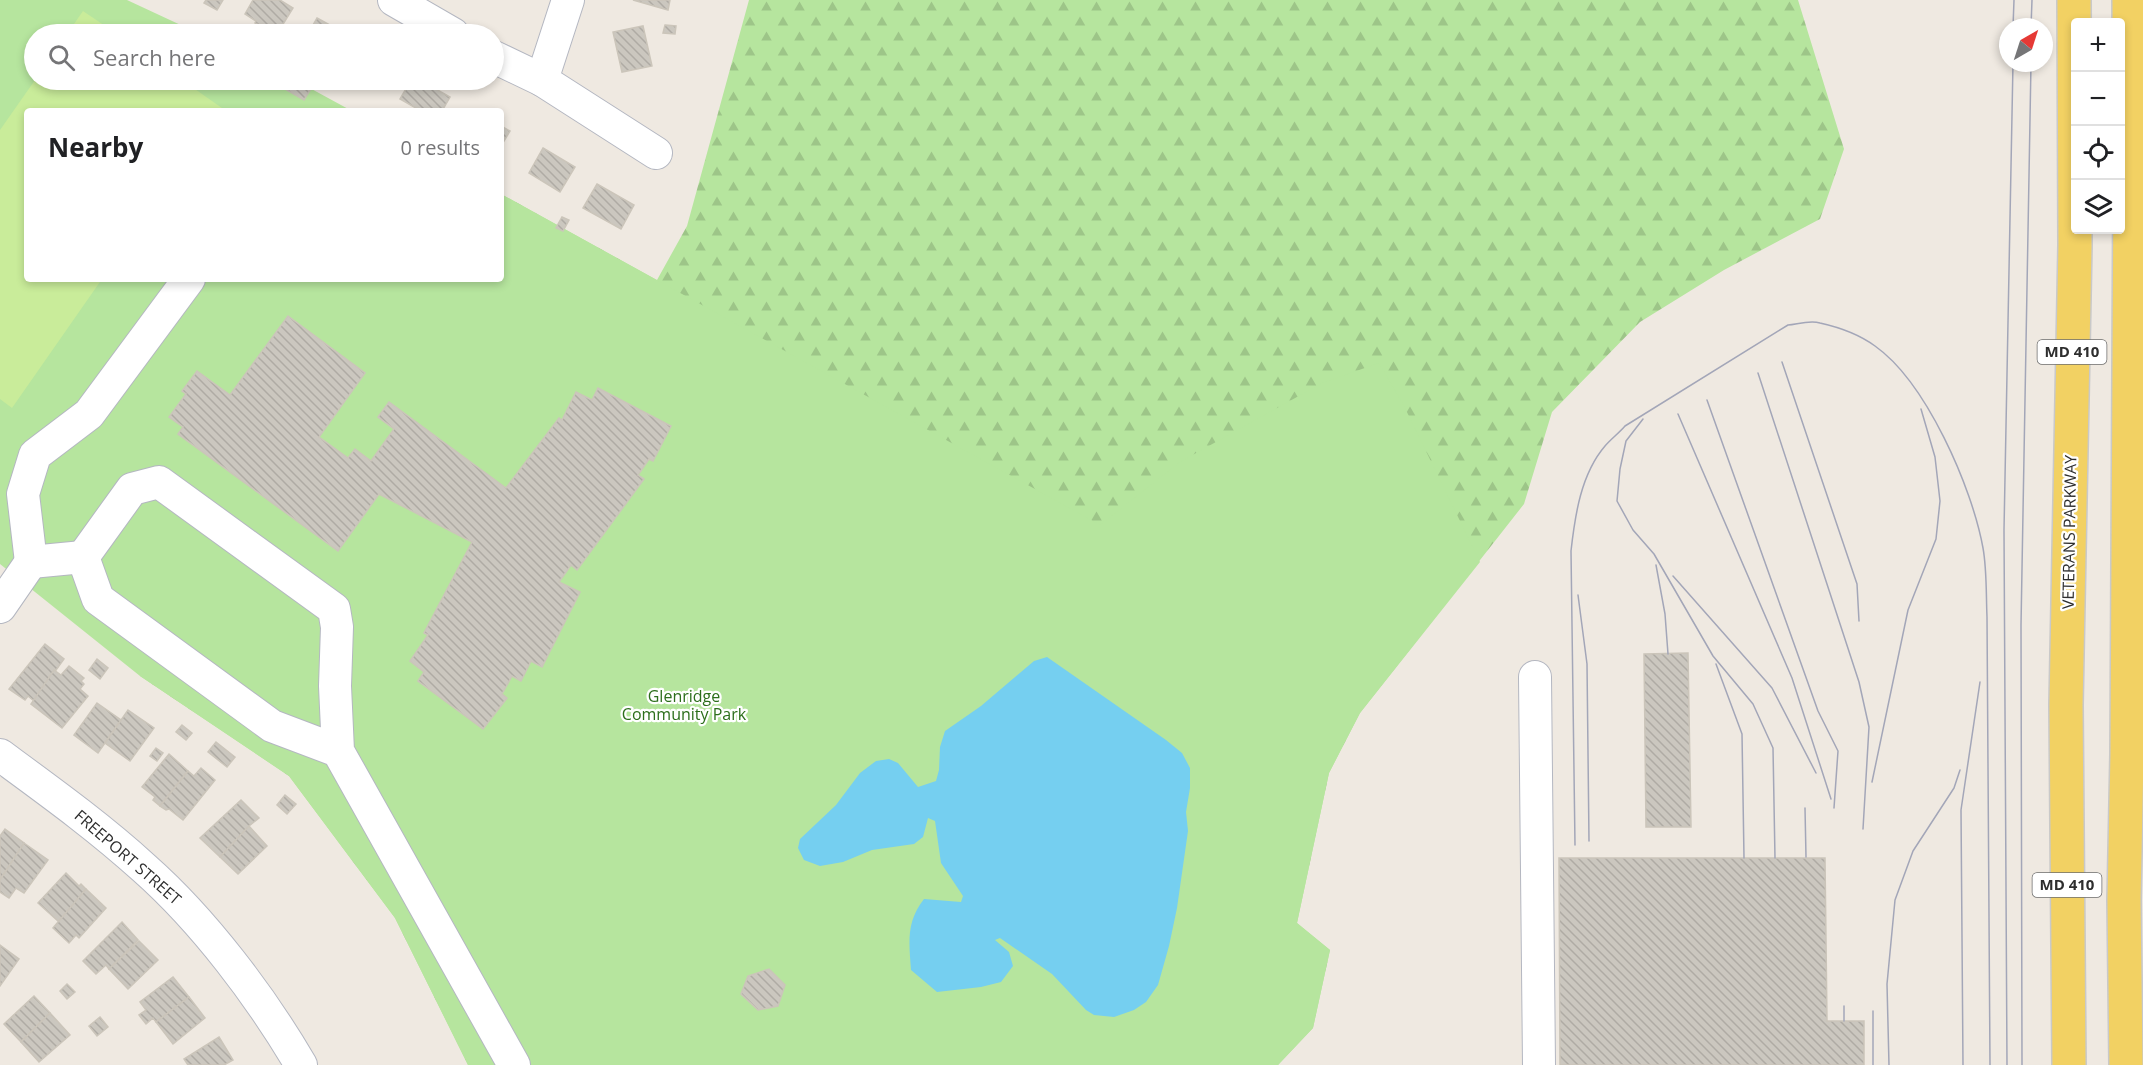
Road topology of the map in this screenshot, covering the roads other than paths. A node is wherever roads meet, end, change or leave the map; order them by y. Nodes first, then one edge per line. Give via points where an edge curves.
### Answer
1 (394, 0) edge
2 (568, 0) edge
3 (2074, 0) edge
4 (2129, 0) edge
5 (436, 24) edge
6 (504, 62) edge
7 (542, 80) junction
8 (656, 153) dead end
9 (187, 282) edge
10 (83, 556) junction
11 (30, 562) junction
12 (0, 607) edge
13 (1535, 677) dead end
14 (338, 751) junction
15 (0, 755) edge
16 (301, 1065) edge
17 (514, 1065) edge
18 (1539, 1065) edge
19 (2069, 1065) edge
20 (2126, 1065) edge

1 - 5 street
2 - 7 street
3 - 19 main road, VETERANS PARKWAY / MD 410 via 2075,245 2066,705
4 - 20 main road, MD 410
6 - 7 street
7 - 8 street
9 - 11 street via 89,414 34,455 23,494
10 - 11 street
10 - 14 street via 98,599 272,726
10 - 14 street via 132,489 159,482 334,609
11 - 12 street
13 - 18 street
14 - 17 street
15 - 16 street, FREEPORT STREET via 92,822 185,908 242,977

